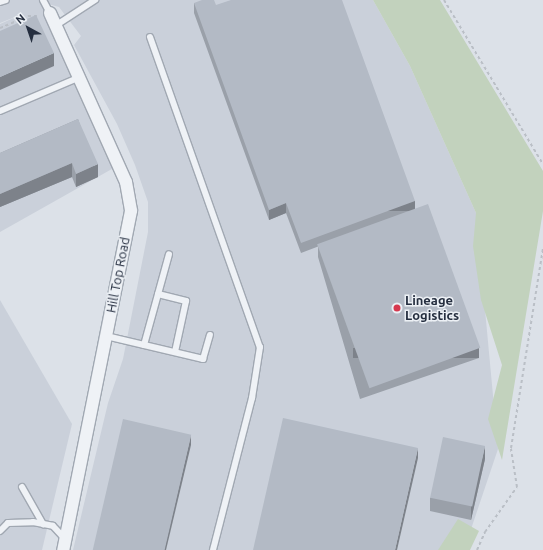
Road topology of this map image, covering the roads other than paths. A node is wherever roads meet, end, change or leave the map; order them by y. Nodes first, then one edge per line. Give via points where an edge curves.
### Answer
1 (6, 0) edge
2 (43, 0) edge
3 (95, 0) edge
4 (0, 2) edge
5 (50, 13) joint
6 (56, 26) junction
7 (150, 37) dead end
8 (80, 77) junction
9 (0, 112) edge
10 (168, 254) dead end
11 (158, 294) junction
12 (210, 335) dead end
13 (106, 336) junction
14 (144, 345) junction
15 (175, 352) junction
16 (22, 487) dead end
17 (43, 524) junction
18 (0, 531) edge
19 (64, 545) edge
20 (213, 550) edge

1 - 4 lane
2 - 5 lane
3 - 6 lane
5 - 6 street, Hill Top Road
6 - 8 street, Hill Top Road
7 - 20 lane via 260,347 252,398
8 - 9 lane
8 - 13 street, Hill Top Road via 126,182 131,211
10 - 11 lane
11 - 14 lane
11 - 15 lane via 186,302
12 - 15 lane via 203,359
13 - 14 lane
13 - 19 street, Hill Top Road
14 - 15 lane
16 - 17 lane
17 - 18 lane via 8,523
17 - 19 lane via 53,526

